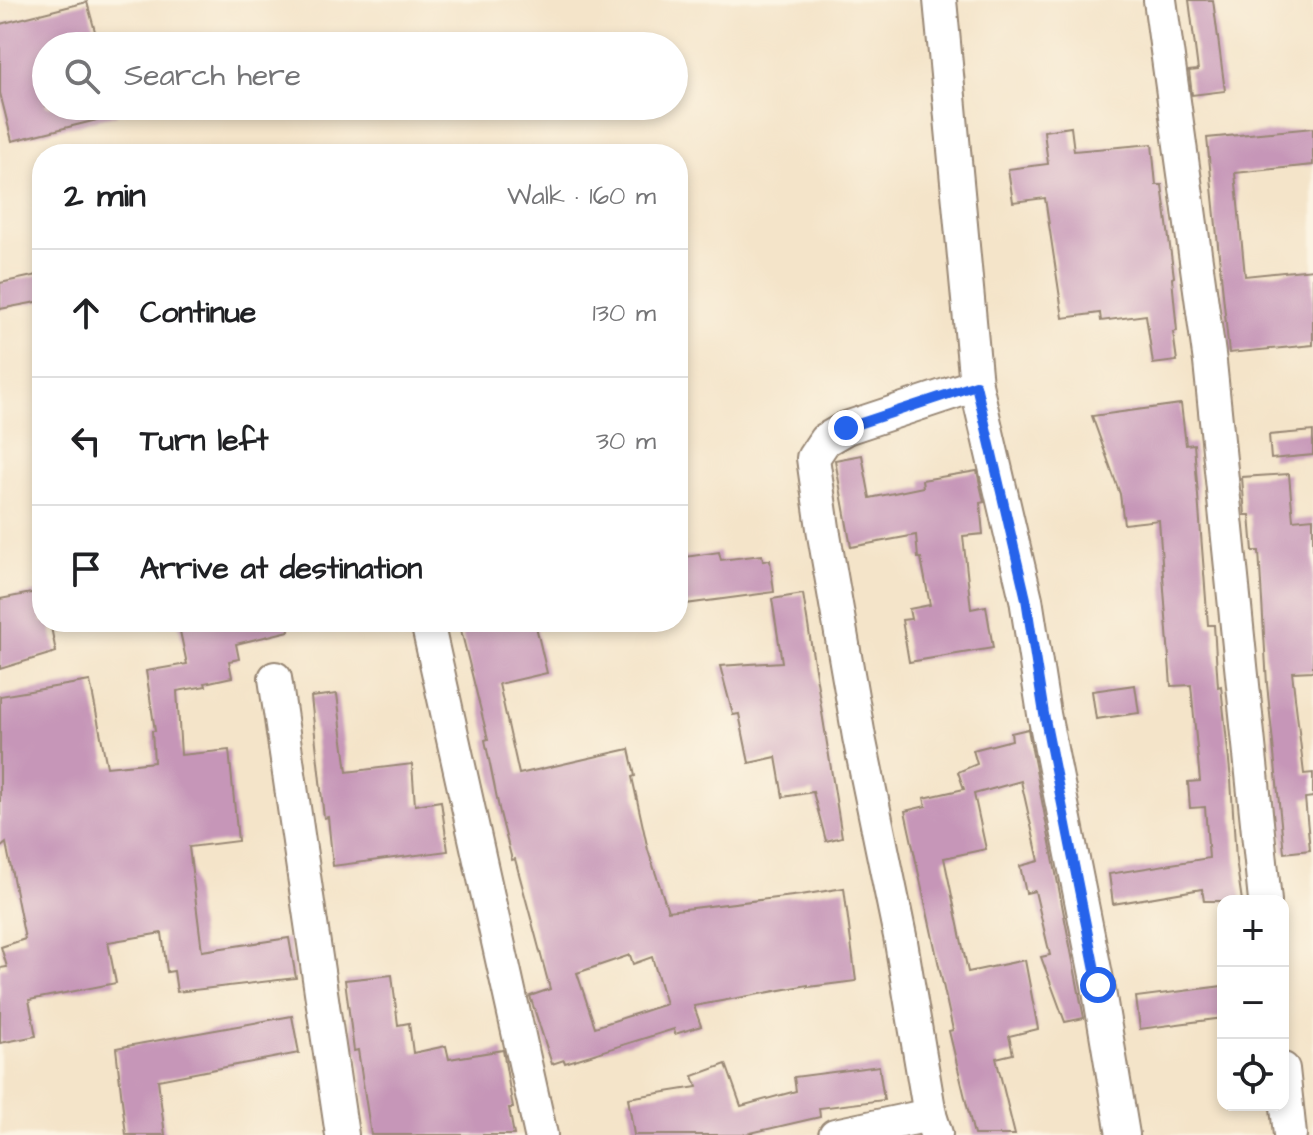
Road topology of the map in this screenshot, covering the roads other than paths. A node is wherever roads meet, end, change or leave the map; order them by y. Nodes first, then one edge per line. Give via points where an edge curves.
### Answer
1 (940, 0) edge
2 (1160, 0) edge
3 (976, 385) junction
4 (429, 632) edge
5 (275, 678) dead end
6 (1264, 895) edge
7 (1287, 1111) edge
8 (933, 1125) edge
9 (342, 1135) edge
10 (541, 1135) edge
11 (835, 1135) edge
12 (1123, 1135) edge
13 (1290, 1135) edge

1 - 3 street
2 - 6 street via 1210,362
3 - 8 street via 846,428 825,440 813,458
3 - 12 street via 1026,599
4 - 10 street
5 - 9 street
7 - 13 street
8 - 11 street

